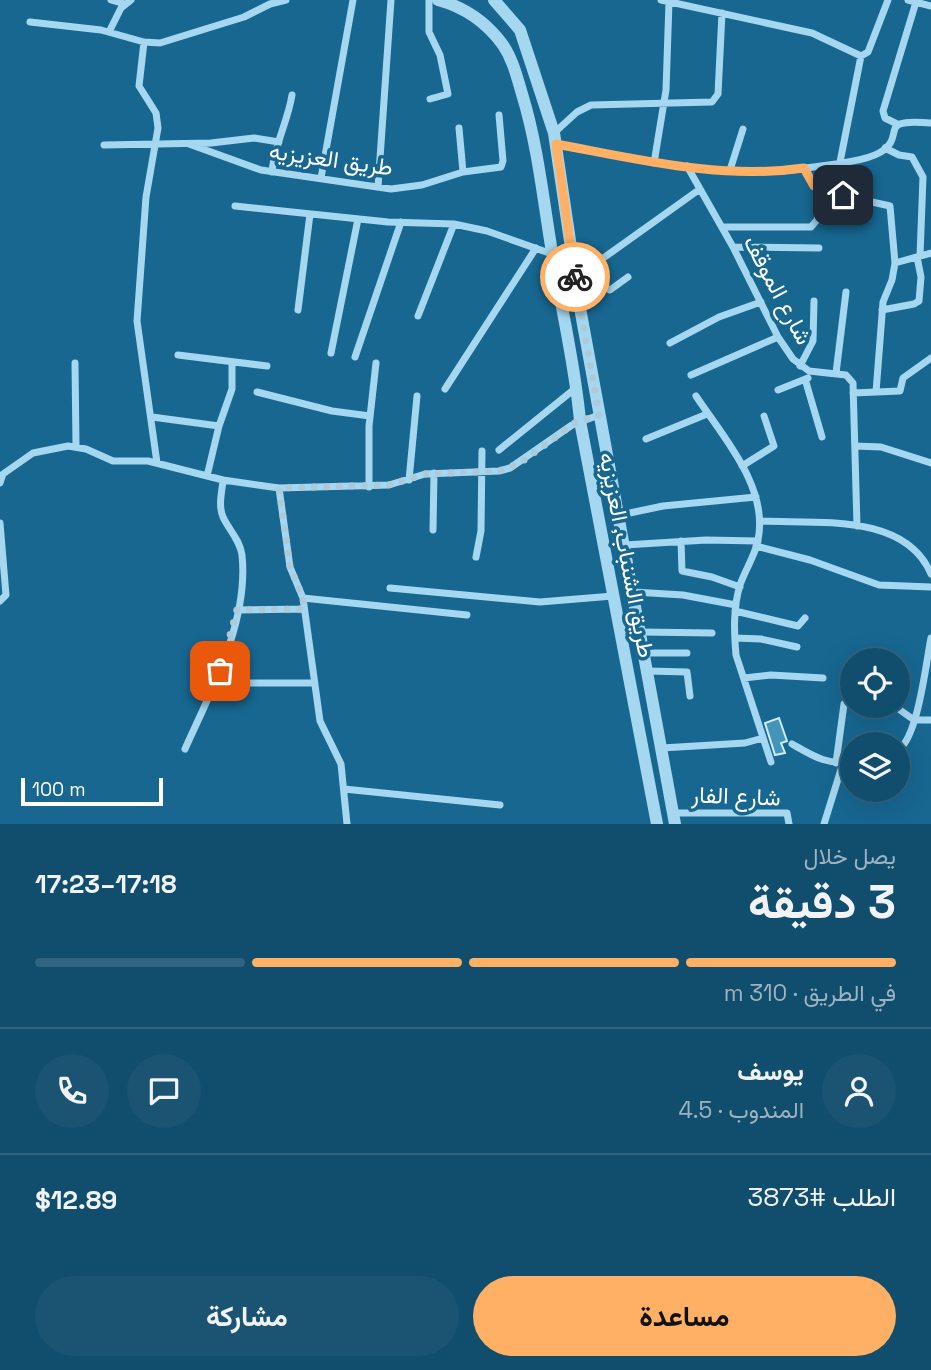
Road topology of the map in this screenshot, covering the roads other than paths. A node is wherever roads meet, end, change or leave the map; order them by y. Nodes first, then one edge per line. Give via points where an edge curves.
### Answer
1 (111, 0) edge
2 (286, 0) edge
3 (353, 0) edge
4 (391, 0) edge
5 (429, 0) edge
6 (438, 0) edge
7 (888, 0) edge
8 (908, 0) edge
9 (665, 1) edge
10 (128, 2) edge
11 (501, 2) edge
12 (916, 2) junction
13 (931, 6) edge
14 (722, 13) junction
15 (30, 22) dead end
16 (109, 32) junction
17 (144, 42) junction
18 (861, 56) junction
19 (292, 95) dead end
20 (430, 99) dead end
21 (664, 103) junction
22 (499, 116) dead end
23 (931, 123) edge
24 (897, 124) junction
25 (460, 128) dead end
26 (743, 129) dead end
27 (555, 139) junction
28 (279, 142) junction
29 (156, 144) junction
30 (189, 144) junction
31 (104, 145) dead end
32 (886, 148) junction
33 (840, 162) junction
34 (654, 163) junction
35 (687, 166) junction
36 (804, 168) junction
37 (730, 170) junction
38 (272, 172) junction
39 (463, 172) junction
40 (321, 178) junction
41 (378, 187) junction
42 (700, 189) junction
43 (823, 191) junction
44 (235, 206) dead end
45 (310, 214) junction
46 (358, 219) junction
47 (401, 222) junction
48 (454, 224) junction
49 (722, 227) junction
50 (733, 247) junction
51 (819, 247) dead end
52 (536, 248) junction
53 (931, 253) edge
54 (552, 254) junction
55 (919, 256) junction
56 (895, 263) junction
57 (595, 264) dead end
58 (628, 277) dead end
59 (846, 292) dead end
60 (814, 301) dead end
61 (761, 302) junction
62 (580, 308) junction
63 (298, 310) dead end
64 (882, 310) junction
65 (418, 316) dead end
66 (778, 337) junction
67 (670, 343) dead end
68 (331, 353) dead end
69 (178, 355) dead end
70 (355, 357) dead end
71 (931, 358) edge
72 (232, 362) junction
73 (75, 363) dead end
74 (376, 363) dead end
75 (267, 366) dead end
76 (800, 366) junction
77 (819, 373) junction
78 (836, 373) junction
79 (691, 375) dead end
80 (805, 379) junction
81 (577, 387) junction
82 (445, 389) dead end
83 (778, 390) dead end
84 (257, 392) dead end
85 (876, 392) junction
86 (853, 393) junction
87 (417, 396) dead end
88 (696, 396) dead end
89 (707, 414) junction
90 (599, 415) junction
91 (370, 416) junction
92 (764, 416) dead end
93 (152, 417) junction
94 (580, 421) junction
95 (219, 426) junction
96 (822, 437) dead end
97 (646, 439) dead end
98 (76, 446) junction
99 (855, 446) junction
100 (499, 450) dead end
101 (482, 451) dead end
102 (609, 461) junction
103 (157, 463) junction
104 (931, 463) edge
105 (588, 465) junction
106 (742, 466) junction
107 (482, 472) junction
108 (434, 473) junction
109 (1, 474) edge
110 (207, 476) junction
111 (223, 480) junction
112 (409, 480) junction
113 (0, 483) edge
114 (369, 487) junction
115 (279, 488) junction
116 (756, 497) junction
117 (620, 515) junction
118 (760, 521) junction
119 (0, 523) edge
120 (857, 526) junction
121 (433, 530) dead end
122 (681, 541) junction
123 (757, 543) junction
124 (625, 545) junction
125 (476, 557) dead end
126 (931, 574) edge
127 (740, 587) junction
128 (931, 587) edge
129 (390, 588) dead end
130 (634, 592) junction
131 (613, 596) junction
132 (303, 598) junction
133 (0, 601) edge
134 (736, 608) junction
135 (304, 609) junction
136 (237, 610) junction
137 (467, 615) dead end
138 (805, 618) dead end
139 (641, 632) junction
140 (712, 633) dead end
141 (735, 638) junction
142 (931, 638) edge
143 (797, 647) dead end
144 (645, 653) junction
145 (687, 653) dead end
146 (928, 667) edge
147 (648, 671) junction
148 (744, 678) junction
149 (823, 678) dead end
150 (215, 683) junction
151 (314, 683) junction
152 (690, 696) dead end
153 (910, 717) edge
154 (843, 718) edge
155 (914, 720) junction
156 (931, 720) edge
157 (910, 732) edge
158 (763, 738) junction
159 (792, 744) dead end
160 (662, 748) junction
161 (185, 749) dead end
162 (771, 762) dead end
163 (839, 763) junction
164 (344, 789) junction
165 (500, 805) dead end
166 (675, 819) edge
167 (347, 824) edge
168 (656, 824) edge
169 (789, 824) edge
170 (824, 824) edge

1 - 10 street
2 - 17 street via 168,41
3 - 40 street
4 - 41 street
5 - 20 street via 429,32 440,55 447,94
6 - 54 street, طريق الشنباب, العزيزيه via 471,14 488,28 513,65 534,135
7 - 18 street via 868,52
8 - 12 street
9 - 14 street
9 - 21 street
10 - 16 street
11 - 27 street, طريق الشنباب, العزيزيه via 520,30
12 - 13 street
12 - 24 street via 883,111 885,118
14 - 18 street via 812,33
14 - 21 street via 716,98 712,102
15 - 16 street
16 - 17 street
17 - 29 street via 139,86 156,113
18 - 33 street
19 - 28 street
21 - 27 street via 591,105 577,112
21 - 34 street
22 - 39 street, طريق العزيزيه via 503,165
23 - 24 street
24 - 32 street
25 - 39 street
26 - 37 street
27 - 34 street
27 - 62 street, طريق الشنباب, العزيزيه
28 - 30 street via 254,138
28 - 38 street
29 - 30 street
29 - 31 street
29 - 93 street via 146,197 137,321
30 - 38 street, طريق العزيزيه
32 - 33 street via 872,156
32 - 55 street via 912,157 922,175
33 - 36 street
34 - 35 street
35 - 37 street
35 - 42 street, شارع الموقف
36 - 37 street
36 - 43 street via 814,186
38 - 40 street, طريق العزيزيه
39 - 41 street, طريق العزيزيه via 414,187
40 - 41 street, طريق العزيزيه
42 - 49 street, شارع الموقف
42 - 57 street
43 - 49 street via 811,227
43 - 56 street via 890,206
44 - 45 street
45 - 46 street
45 - 63 street
46 - 47 street
46 - 68 street
47 - 48 street
47 - 70 street
48 - 52 street
48 - 65 street
49 - 50 street, شارع الموقف
50 - 51 street
50 - 61 street, شارع الموقف
52 - 54 street
52 - 82 street
53 - 55 street
54 - 81 street, طريق الشنباب, العزيزيه
55 - 56 street
55 - 64 street via 919,301
56 - 64 street
58 - 62 street via 610,290 603,286
59 - 78 street
60 - 76 street via 813,341
61 - 66 street, شارع الموقف
61 - 67 street via 719,317
62 - 90 street, طريق الشنباب, العزيزيه
64 - 85 street
66 - 76 street, شارع الموقف
66 - 79 street
69 - 72 street
71 - 85 street via 903,378 900,391
72 - 75 street
72 - 95 street via 232,388
73 - 98 street
74 - 91 street
76 - 77 street, شارع الموقف
77 - 78 street, شارع الموقف
77 - 80 street
78 - 86 street via 853,383
80 - 83 street
80 - 96 street
81 - 94 street, طريق الشنباب, العزيزيه
81 - 100 street
84 - 91 street
85 - 86 street
86 - 99 street
87 - 112 street
88 - 89 street
89 - 97 street
89 - 106 street
90 - 94 street
90 - 102 street, طريق الشنباب, العزيزيه
91 - 114 street
92 - 106 street via 774,446
93 - 95 street
93 - 103 street
94 - 105 street, طريق الشنباب, العزيزيه
94 - 107 street via 510,468
95 - 110 street
98 - 103 street via 113,461
98 - 109 street via 33,453
99 - 104 street via 881,447
99 - 120 street
101 - 107 street
102 - 105 street
102 - 117 street, طريق الشنباب, العزيزيه
103 - 110 street
105 - 131 street, طريق الشنباب, العزيزيه
106 - 116 street
107 - 108 street
107 - 125 street
108 - 112 street
108 - 121 street
109 - 113 street
110 - 111 street
111 - 115 street
111 - 136 street via 221,509 242,553
112 - 114 street
114 - 115 street
115 - 132 street via 290,567
116 - 117 street
116 - 118 street
117 - 124 street, طريق الشنباب, العزيزيه
118 - 120 street
118 - 123 street
119 - 133 street via 6,595
120 - 126 street via 904,540 921,555
122 - 123 street
122 - 124 street
122 - 127 street via 681,571
123 - 127 street
123 - 128 street via 878,585
124 - 130 street, طريق الشنباب, العزيزيه
127 - 134 street
129 - 131 street via 540,603
130 - 134 street via 683,595
130 - 139 street, طريق الشنباب, العزيزيه
131 - 168 street, طريق الشنباب, العزيزيه
132 - 135 street
132 - 137 street
134 - 138 street via 798,626
134 - 141 street
135 - 136 street
135 - 151 street
136 - 150 street
139 - 140 street
139 - 144 street, طريق الشنباب, العزيزيه
141 - 143 street
141 - 148 street
142 - 146 street
144 - 145 street
144 - 147 street, طريق الشنباب, العزيزيه
146 - 155 street
147 - 152 street via 687,672
147 - 160 street, طريق الشنباب, العزيزيه
148 - 149 street
148 - 158 street
150 - 151 street
150 - 161 street
151 - 164 street via 320,721 339,755
153 - 155 street
154 - 163 street
155 - 156 street
155 - 157 street
158 - 160 street
158 - 162 street
159 - 163 street via 818,759
160 - 166 street, طريق الشنباب, العزيزيه
163 - 170 street
164 - 165 street
164 - 167 street
166 - 169 street, شارع الفار via 787,813

